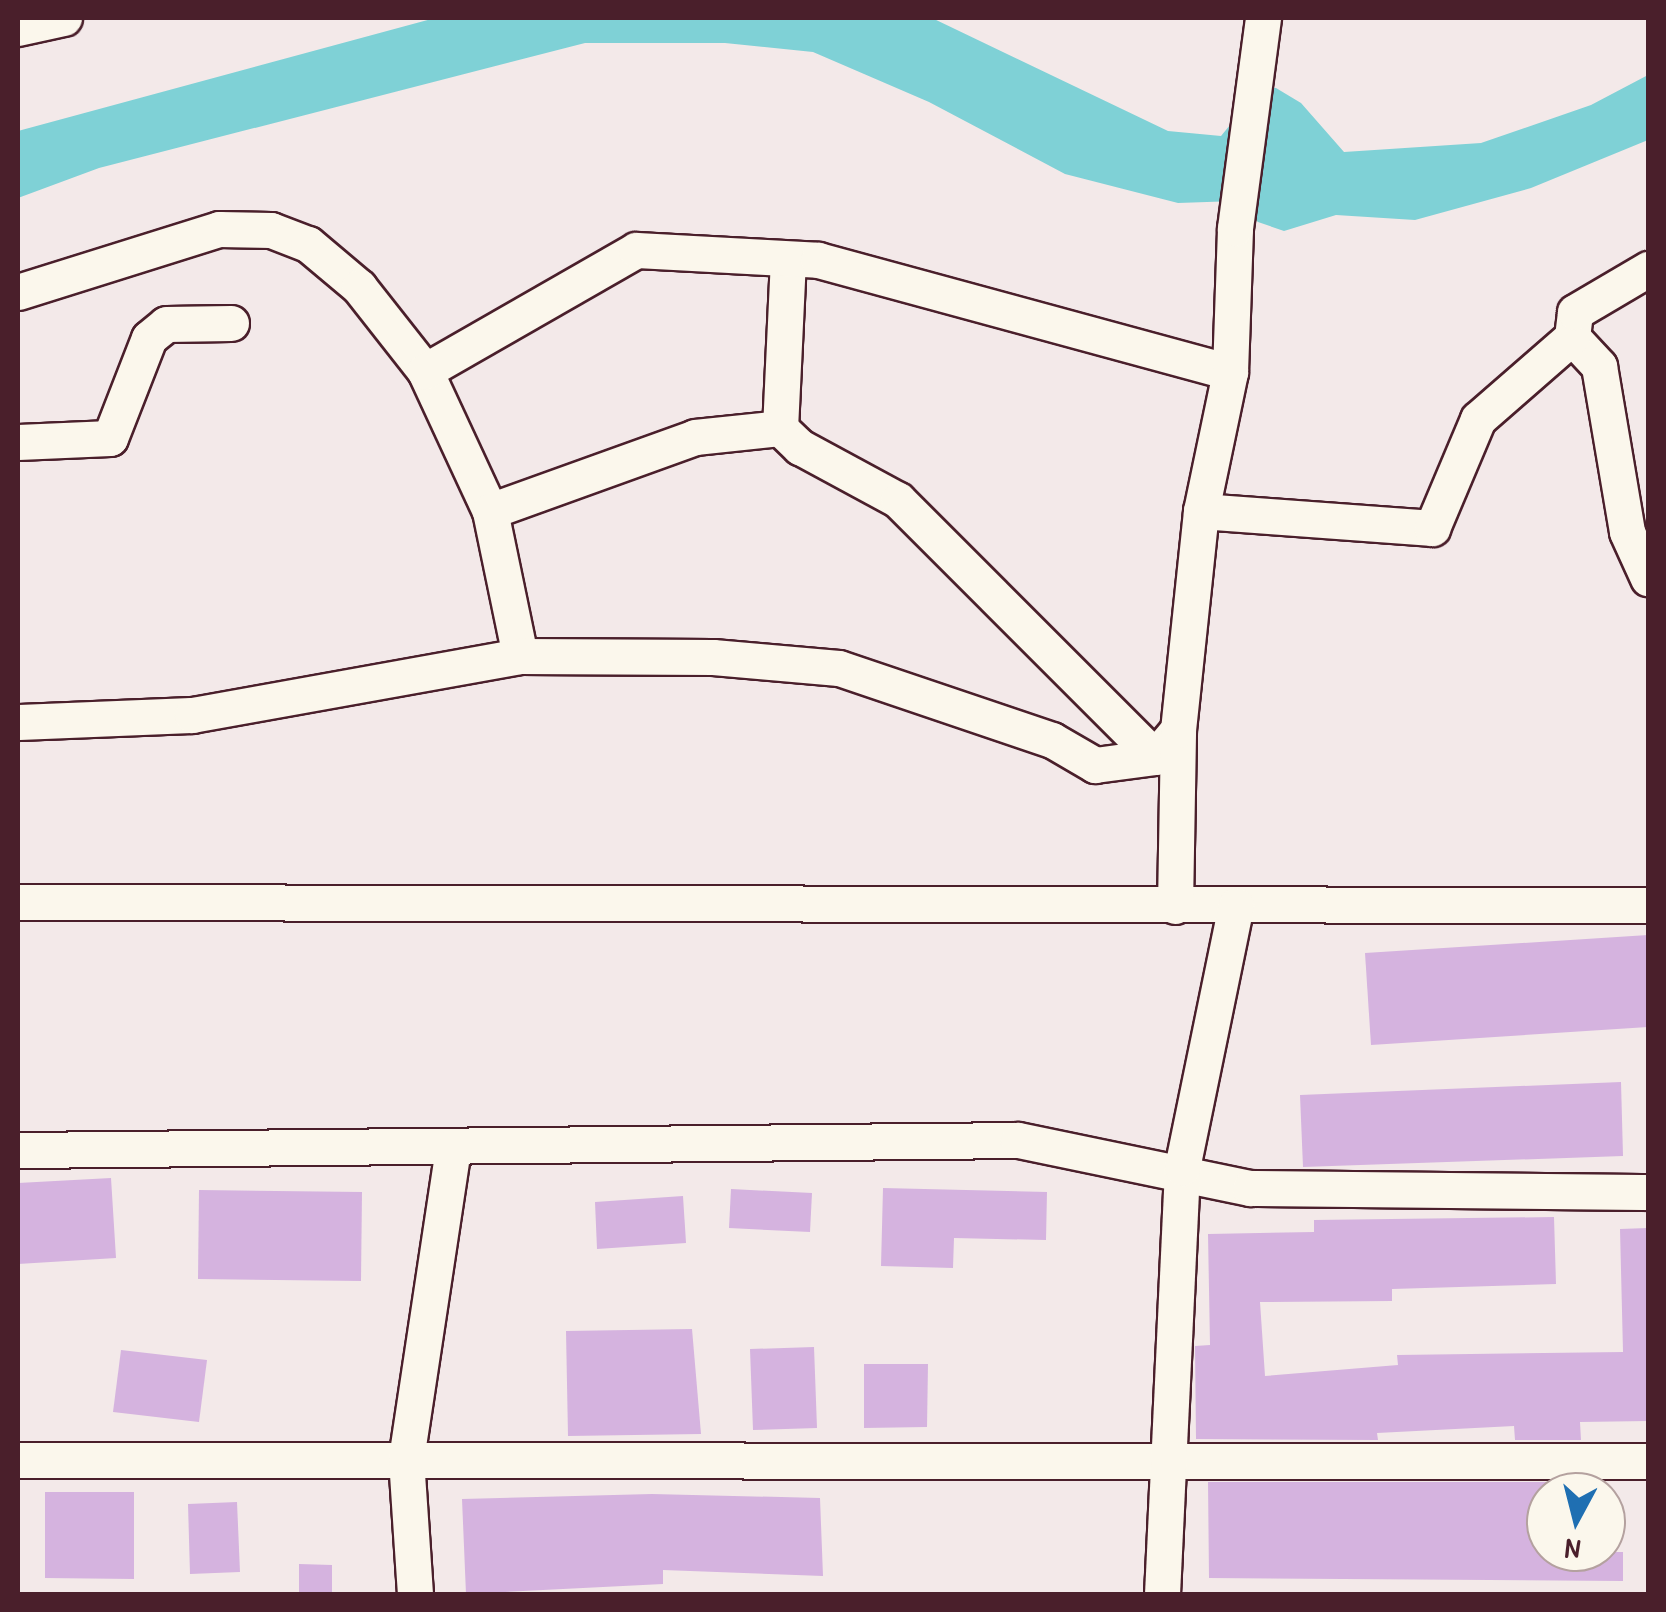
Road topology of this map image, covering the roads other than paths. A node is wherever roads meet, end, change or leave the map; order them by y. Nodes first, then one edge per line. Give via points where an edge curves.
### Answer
1 (64, 18) edge
2 (1263, 18) edge
3 (18, 28) edge
4 (788, 259) junction
5 (1648, 269) edge
6 (18, 292) edge
7 (232, 323) dead end
8 (1572, 337) junction
9 (425, 371) junction
10 (1230, 372) junction
11 (780, 428) junction
12 (18, 442) edge
13 (490, 511) junction
14 (1201, 511) junction
15 (1648, 578) edge
16 (520, 656) junction
17 (18, 722) edge
18 (1167, 744) junction
19 (18, 902) edge
20 (1648, 905) edge
21 (1174, 906) junction
22 (1236, 906) junction
23 (453, 1147) junction
24 (18, 1150) edge
25 (1182, 1168) junction
26 (1648, 1192) edge
27 (406, 1458) junction
28 (18, 1460) edge
29 (1648, 1462) edge
30 (1166, 1463) junction
31 (415, 1594) edge
32 (1162, 1594) edge

1 - 3 street
2 - 10 street via 1234,228
4 - 9 street via 636,250
4 - 10 street via 818,260
4 - 11 street
5 - 8 street via 1575,312
6 - 9 street via 219,229 271,230 308,244 359,287
7 - 12 street via 177,322 149,338 110,438
8 - 14 street via 1478,419 1432,528
8 - 15 street via 1599,366 1627,532
9 - 13 street
10 - 14 street
11 - 13 street via 695,437
11 - 18 street via 800,448 898,500
13 - 16 street
14 - 18 street
16 - 17 street via 192,714
16 - 18 street via 713,657 840,668 1052,740 1095,764
18 - 21 street
19 - 21 street
20 - 22 street
21 - 22 street
22 - 25 street
23 - 24 street
23 - 25 street via 1018,1140
23 - 27 street
25 - 26 street via 1250,1188
25 - 30 street
27 - 28 street
27 - 30 street
27 - 31 street
29 - 30 street
30 - 32 street

